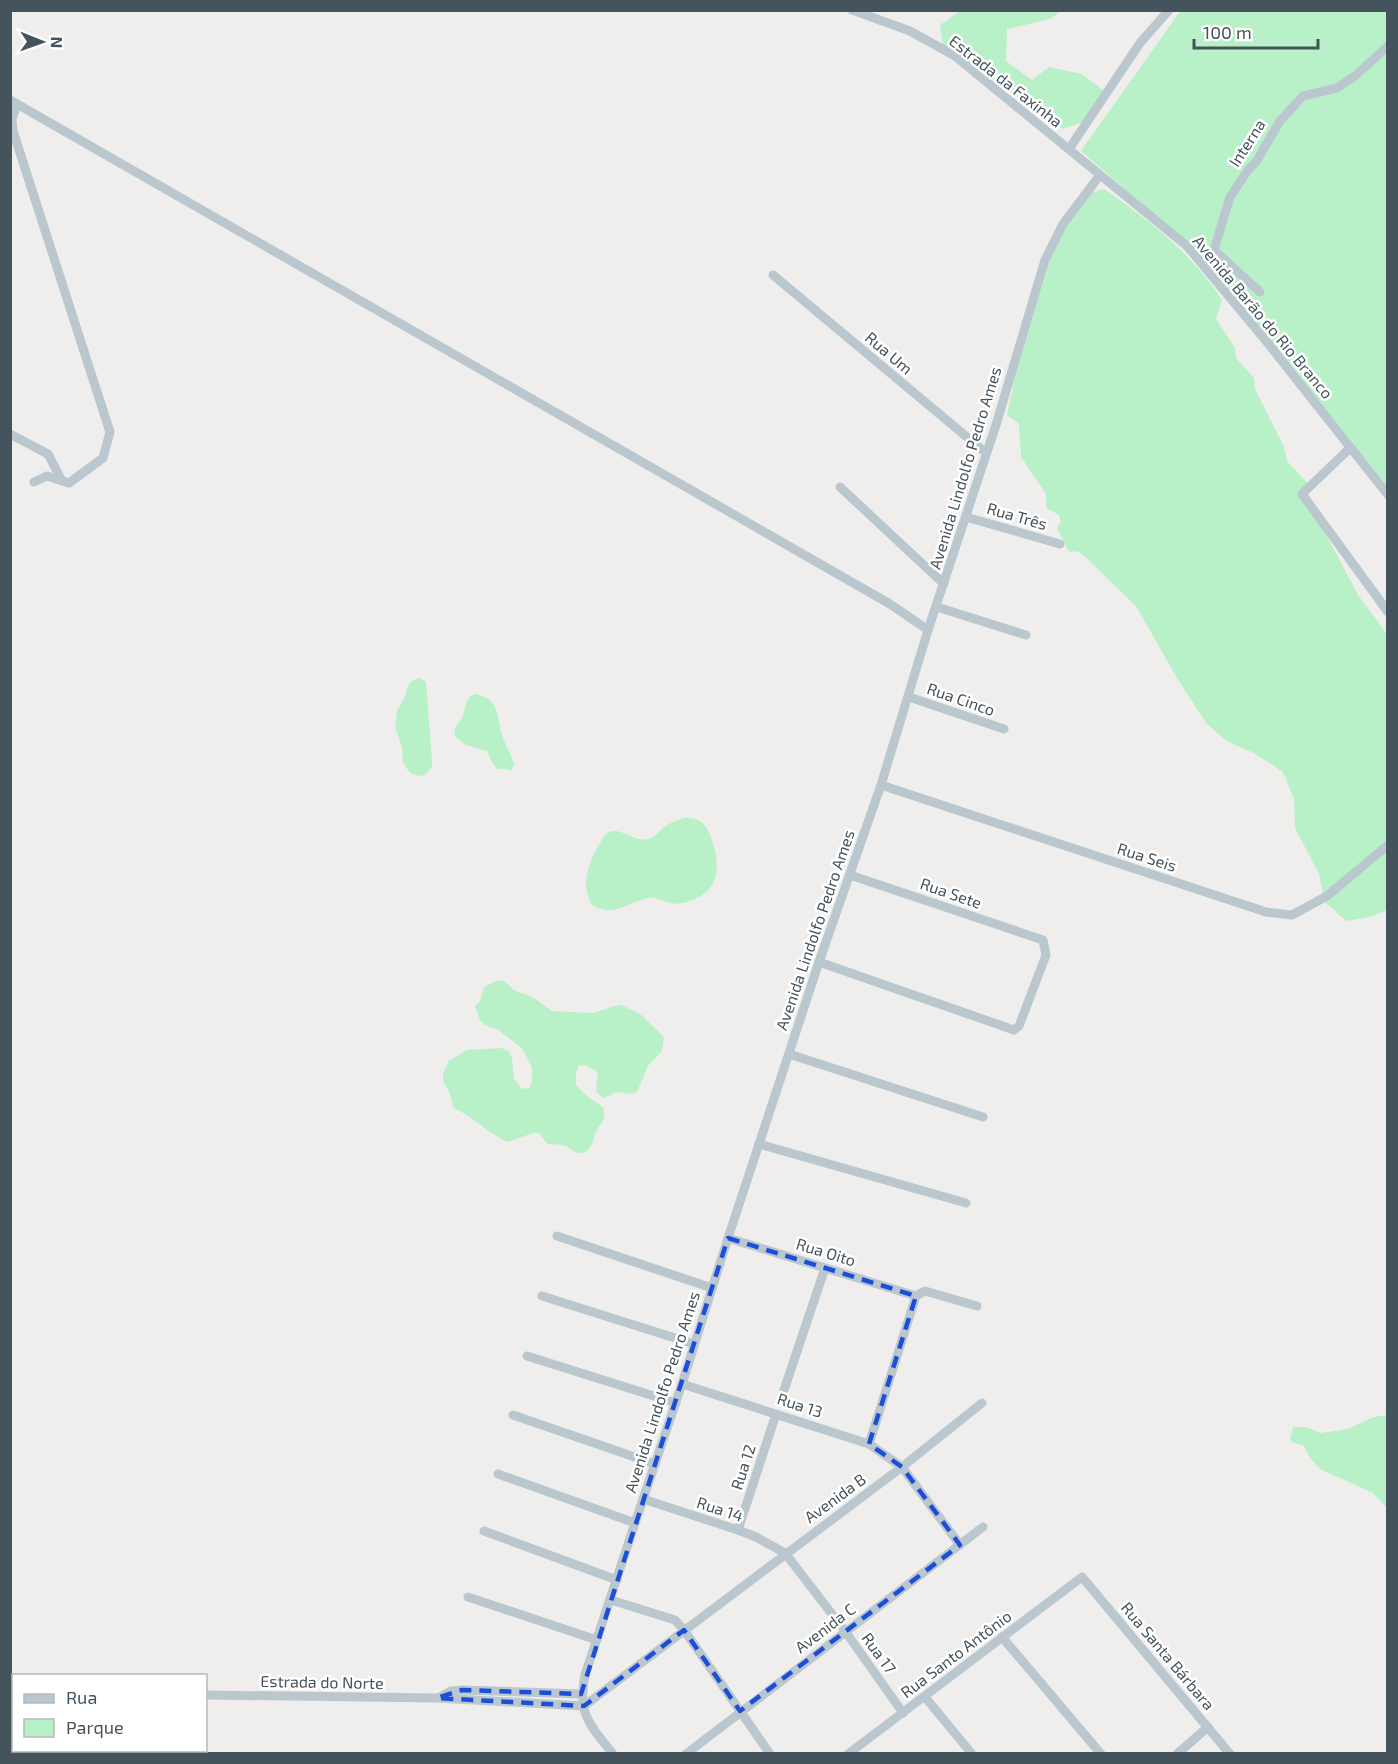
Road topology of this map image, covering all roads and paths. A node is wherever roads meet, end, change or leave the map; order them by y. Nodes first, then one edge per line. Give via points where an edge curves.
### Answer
1 (852, 10) edge
2 (1169, 10) edge
3 (1388, 46) edge
4 (14, 102) edge
5 (1069, 149) junction
6 (1100, 175) junction
7 (773, 275) dead end
8 (1260, 292) dead end
9 (10, 434) edge
10 (1350, 448) junction
11 (986, 453) junction
12 (62, 481) junction
13 (34, 482) dead end
14 (840, 487) dead end
15 (1388, 495) edge
16 (966, 517) junction
17 (1060, 544) dead end
18 (944, 584) junction
19 (937, 608) junction
20 (1388, 612) edge
21 (928, 630) junction
22 (1026, 635) dead end
23 (909, 697) junction
24 (1004, 729) dead end
25 (881, 785) junction
26 (1388, 846) edge
27 (850, 875) junction
28 (819, 962) junction
29 (789, 1054) junction
30 (983, 1117) dead end
31 (759, 1144) junction
32 (966, 1203) dead end
33 (557, 1236) dead end
34 (728, 1238) junction
35 (825, 1268) junction
36 (712, 1288) junction
37 (542, 1296) dead end
38 (916, 1296) junction
39 (977, 1306) dead end
40 (694, 1344) junction
41 (527, 1356) dead end
42 (682, 1384) junction
43 (784, 1390) dead end
44 (676, 1403) junction
45 (982, 1403) dead end
46 (777, 1414) junction
47 (513, 1415) dead end
48 (870, 1444) junction
49 (655, 1464) junction
50 (902, 1467) junction
51 (498, 1474) dead end
52 (643, 1499) junction
53 (635, 1523) junction
54 (983, 1527) dead end
55 (738, 1530) junction
56 (484, 1531) dead end
57 (960, 1545) junction
58 (785, 1553) junction
59 (1082, 1577) joint
60 (617, 1580) junction
61 (468, 1597) dead end
62 (611, 1600) junction
63 (684, 1630) junction
64 (845, 1631) junction
65 (1002, 1637) junction
66 (597, 1640) junction
67 (581, 1694) junction
68 (207, 1695) edge
69 (925, 1697) junction
70 (437, 1698) junction
71 (584, 1706) junction
72 (740, 1711) junction
73 (903, 1713) junction
74 (1208, 1727) junction
75 (613, 1754) edge
76 (686, 1754) edge
77 (770, 1754) edge
78 (848, 1754) edge
79 (972, 1754) edge
80 (1101, 1754) edge
81 (1177, 1754) edge
82 (1230, 1754) edge

1 - 5 street, Estrada da Faxinha via 910,31 955,56
2 - 5 street via 1140,43
3 - 8 street, Interna via 1337,88 1303,96 1280,121 1230,197 1214,250
4 - 12 street via 13,131 110,432 102,458 69,483
4 - 21 street via 890,604
5 - 6 street, Estrada da Faxinha
6 - 10 street, Avenida Barão do Rio Branco via 1187,246
6 - 11 street, Avenida Lindolfo Pedro Ames via 1063,224 1045,260
7 - 11 street, Rua Um
9 - 12 street via 48,453
10 - 15 street, Avenida Barão do Rio Branco
10 - 20 street via 1302,494
11 - 16 street, Avenida Lindolfo Pedro Ames
12 - 13 street via 47,476
14 - 18 street
16 - 17 street, Rua Três
16 - 18 street, Avenida Lindolfo Pedro Ames
18 - 19 street, Avenida Lindolfo Pedro Ames
19 - 21 street, Avenida Lindolfo Pedro Ames
19 - 22 street
21 - 23 street, Avenida Lindolfo Pedro Ames
23 - 24 street, Rua Cinco
23 - 25 street, Avenida Lindolfo Pedro Ames
25 - 26 street, Rua Seis via 1266,912 1293,915 1327,896
25 - 27 street, Avenida Lindolfo Pedro Ames
27 - 28 street, Avenida Lindolfo Pedro Ames
27 - 28 street, Rua Sete via 1043,940 1046,955 1019,1026 1014,1030
28 - 29 street, Avenida Lindolfo Pedro Ames
29 - 30 street
29 - 31 street, Avenida Lindolfo Pedro Ames
31 - 32 street
31 - 34 street, Avenida Lindolfo Pedro Ames
33 - 36 street
34 - 35 street, Rua Oito
34 - 36 street, Avenida Lindolfo Pedro Ames
35 - 38 street, Rua Oito
35 - 43 street
36 - 40 street, Avenida Lindolfo Pedro Ames
37 - 40 street
38 - 39 street, Rua Oito via 925,1291
38 - 48 street
40 - 42 street, Avenida Lindolfo Pedro Ames
41 - 44 street
42 - 44 street, Avenida Lindolfo Pedro Ames
42 - 46 street, Rua 13
44 - 49 street, Avenida Lindolfo Pedro Ames
45 - 50 street
46 - 48 street, Rua 13
46 - 55 street, Rua 12
47 - 49 street
48 - 50 street, Rua 13
49 - 52 street, Avenida Lindolfo Pedro Ames
50 - 57 street, Rua 13
50 - 58 street, Avenida B
51 - 53 street
52 - 53 street, Avenida Lindolfo Pedro Ames
52 - 55 street, Rua 14
53 - 60 street, Avenida Lindolfo Pedro Ames
54 - 57 street, Avenida C
55 - 58 street, Rua 14
56 - 60 street
57 - 64 street, Avenida C
58 - 63 street, Avenida B
58 - 64 street, Rua 17
59 - 65 street, Rua Santo Antônio
59 - 74 street, Rua Santa Bárbara
60 - 62 street, Avenida Lindolfo Pedro Ames
61 - 66 street
62 - 63 street via 675,1620
62 - 66 street, Avenida Lindolfo Pedro Ames
63 - 71 street, Avenida B
63 - 72 street
64 - 72 street, Avenida C
64 - 73 street, Rua 17
65 - 69 street, Rua Santo Antônio
65 - 80 street
66 - 67 street, Avenida Lindolfo Pedro Ames
67 - 70 street, Estrada do Norte via 462,1690
67 - 71 street
68 - 70 street, Estrada do Norte
69 - 73 street, Rua Santo Antônio
69 - 79 street
70 - 71 street, Estrada do Norte
71 - 75 street via 588,1723
72 - 76 street, Avenida C
72 - 77 street
73 - 78 street, Rua Santo Antônio
74 - 81 street
74 - 82 street, Rua Santa Bárbara

